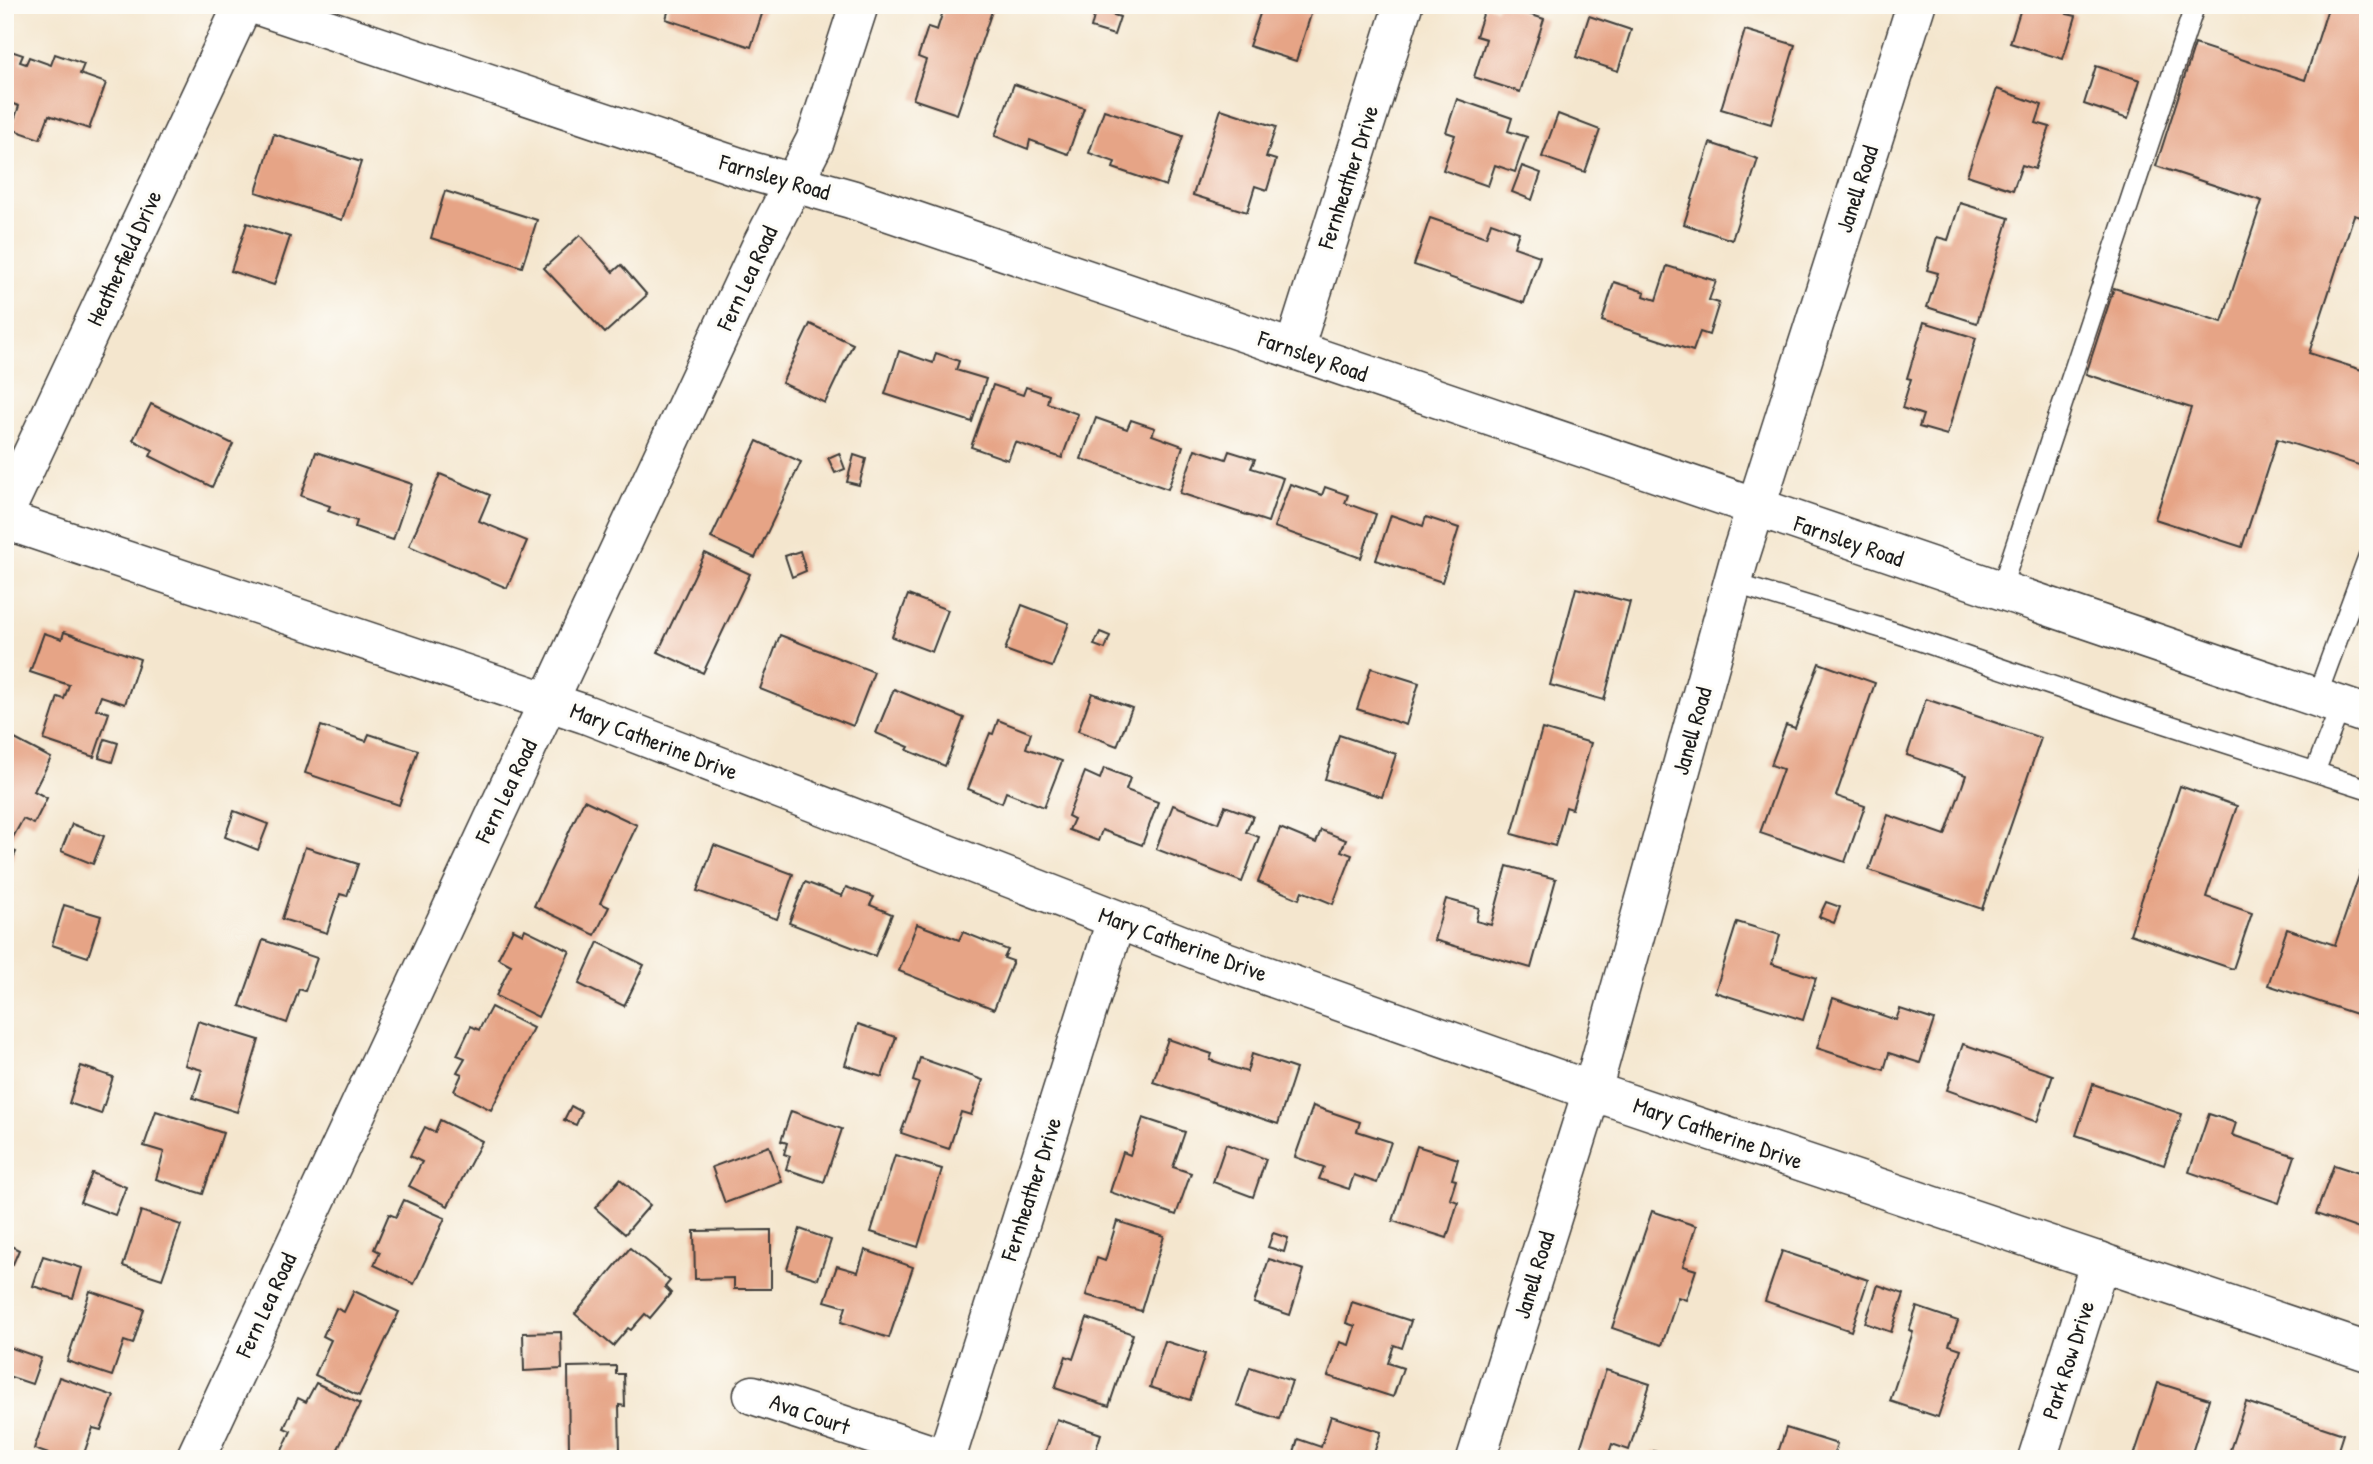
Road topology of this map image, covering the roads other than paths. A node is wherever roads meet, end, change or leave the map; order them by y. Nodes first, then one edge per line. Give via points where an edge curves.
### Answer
1 (243, 5) edge
2 (256, 5) edge
3 (859, 5) edge
4 (1403, 5) edge
5 (1916, 5) edge
6 (2195, 5) edge
7 (794, 182) junction
8 (1294, 349) junction
9 (1756, 509) junction
10 (5, 512) edge
11 (5, 520) edge
12 (2368, 556) edge
13 (1733, 583) junction
14 (2000, 592) junction
15 (550, 702) junction
16 (2341, 706) edge
17 (2315, 771) junction
18 (2368, 789) edge
19 (1116, 920) junction
20 (1592, 1091) junction
21 (2100, 1261) junction
22 (2368, 1352) edge
23 (753, 1395) dead end
24 (195, 1459) edge
25 (946, 1459) edge
26 (1476, 1459) edge
27 (2037, 1459) edge

1 - 10 street, Heatherfield Drive
2 - 7 street, Farnsley Road via 751,172
3 - 7 street, Fern Lea Road via 815,141
4 - 8 street, Fernheather Drive
5 - 9 street, Janell Road
6 - 14 lane
7 - 8 street, Farnsley Road
7 - 15 street, Fern Lea Road
8 - 9 street, Farnsley Road
9 - 13 street, Janell Road
9 - 14 street, Farnsley Road
11 - 15 street, Mary Catherine Drive
12 - 16 lane
13 - 17 lane
13 - 20 street, Janell Road
14 - 16 street, Farnsley Road
15 - 19 street, Mary Catherine Drive
15 - 24 street, Fern Lea Road
16 - 17 lane
17 - 18 lane
19 - 20 street, Mary Catherine Drive
19 - 25 street, Fernheather Drive
20 - 21 street, Mary Catherine Drive
20 - 26 street, Janell Road
21 - 22 street, Mary Catherine Drive
21 - 27 street, Park Row Drive
23 - 25 street, Ava Court

